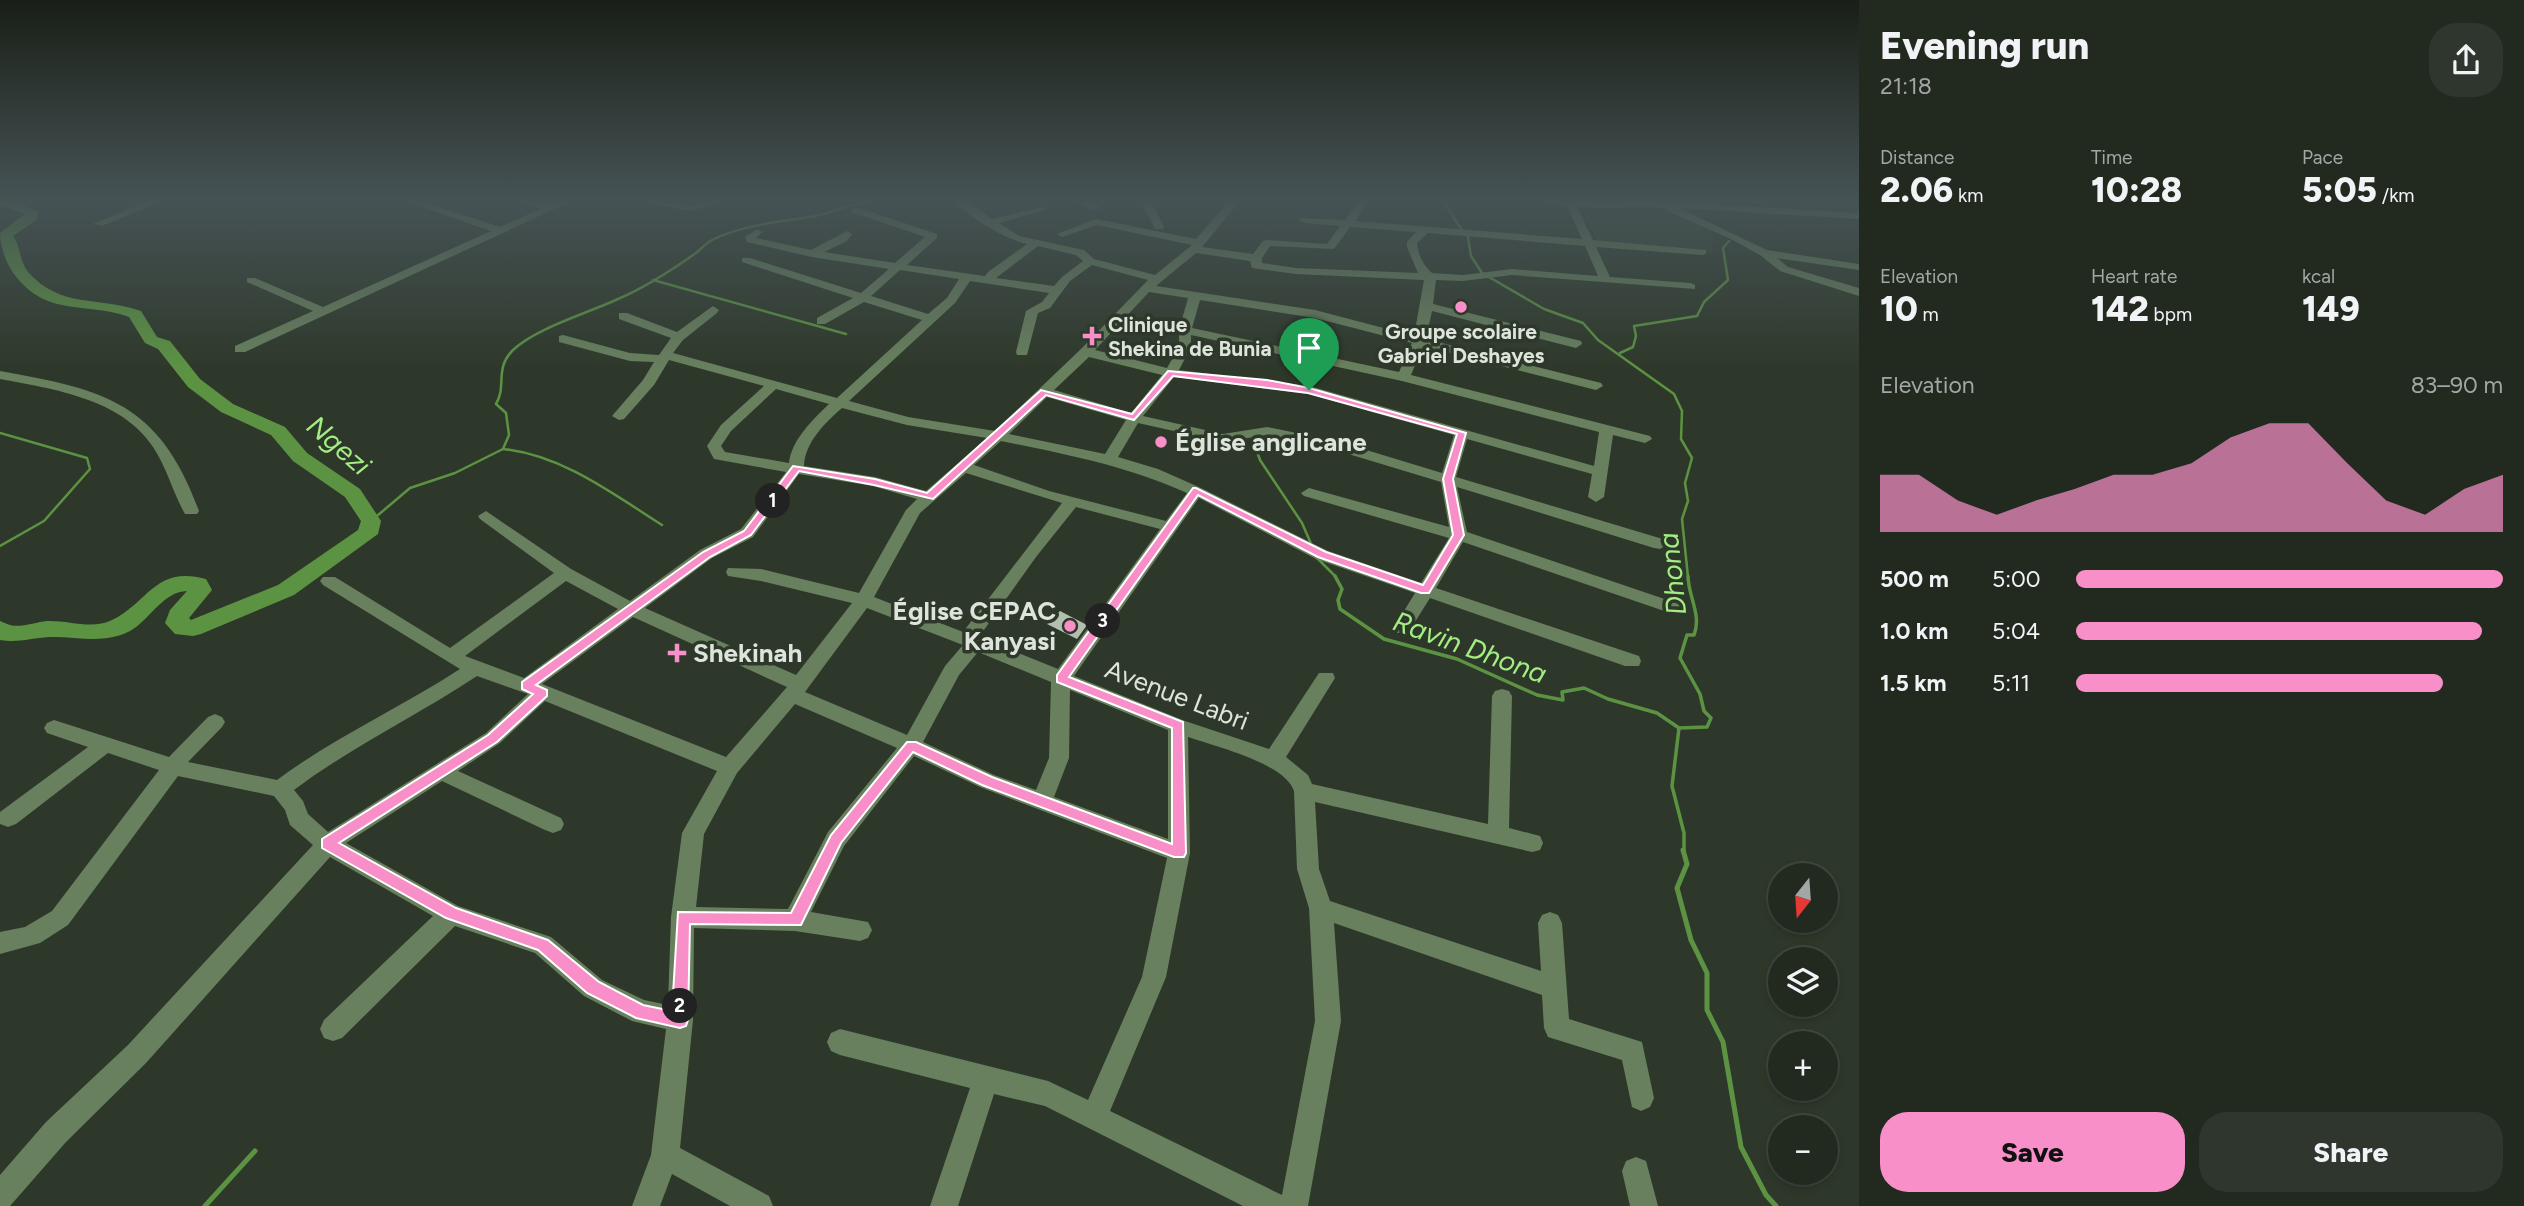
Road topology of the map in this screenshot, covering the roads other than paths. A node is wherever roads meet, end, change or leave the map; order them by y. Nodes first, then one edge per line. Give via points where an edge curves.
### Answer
1 (442, 257) edge
2 (833, 257) edge
3 (907, 257) edge
4 (1016, 257) edge
5 (1086, 257) edge
6 (1185, 257) edge
7 (1252, 257) edge
8 (1416, 257) edge
9 (1595, 257) edge
10 (1769, 257) edge
11 (1793, 257) edge
12 (1256, 258) joint
13 (746, 260) dead end
14 (1090, 261) junction
15 (895, 267) junction
16 (1859, 267) edge
17 (967, 276) junction
18 (1430, 277) junction
19 (990, 279) junction
20 (251, 281) dead end
21 (1606, 281) junction
22 (1151, 283) junction
23 (1691, 288) dead end
24 (1055, 290) junction
25 (1859, 292) edge
26 (1195, 295) junction
27 (863, 297) junction
28 (1428, 306) junction
29 (713, 310) dead end
30 (323, 311) junction
31 (623, 316) dead end
32 (930, 319) junction
33 (821, 321) dead end
34 (1185, 331) junction
35 (679, 337) junction
36 (563, 339) dead end
37 (1420, 342) junction
38 (1576, 344) dead end
39 (240, 349) dead end
40 (1022, 352) dead end
41 (1086, 352) junction
42 (664, 357) junction
43 (1171, 373) junction
44 (0, 375) edge
45 (1403, 377) junction
46 (775, 383) junction
47 (1596, 386) dead end
48 (1044, 392) junction
49 (839, 403) junction
50 (619, 416) dead end
51 (1134, 418) junction
52 (1607, 429) junction
53 (1462, 433) junction
54 (998, 436) junction
55 (1645, 439) dead end
56 (1109, 459) junction
57 (964, 467) junction
58 (796, 468) junction
59 (1601, 472) junction
60 (1448, 479) junction
61 (1196, 491) junction
62 (1309, 493) dead end
63 (929, 497) junction
64 (1596, 497) dead end
65 (1073, 500) junction
66 (191, 511) dead end
67 (486, 516) dead end
68 (1170, 527) junction
69 (1459, 535) junction
70 (1660, 544) dead end
71 (734, 572) dead end
72 (565, 573) junction
73 (329, 581) dead end
74 (1425, 590) junction
75 (864, 600) junction
76 (632, 609) junction
77 (1679, 610) dead end
78 (1402, 629) dead end
79 (971, 641) junction
80 (451, 657) junction
81 (1632, 661) dead end
82 (475, 668) junction
83 (1326, 678) dead end
84 (1061, 679) junction
85 (534, 689) junction
86 (796, 690) junction
87 (1502, 696) dead end
88 (215, 722) dead end
89 (1178, 726) junction
90 (54, 728) dead end
91 (106, 744) junction
92 (911, 745) junction
93 (1274, 759) junction
94 (175, 767) junction
95 (730, 767) junction
96 (439, 771) junction
97 (280, 789) junction
98 (1304, 791) junction
99 (1042, 802) junction
100 (8, 818) dead end
101 (553, 824) dead end
102 (1498, 834) junction
103 (1532, 843) dead end
104 (327, 844) junction
105 (1179, 853) junction
106 (1321, 908) junction
107 (451, 914) junction
108 (683, 917) junction
109 (795, 920) junction
110 (1550, 923) dead end
111 (860, 930) dead end
112 (0, 943) edge
113 (1552, 987) junction
114 (680, 1020) junction
115 (333, 1029) dead end
116 (840, 1042) dead end
117 (986, 1079) junction
118 (1641, 1098) dead end
119 (1094, 1117) junction
120 (665, 1155) junction
121 (1636, 1171) dead end
122 (0, 1196) edge
123 (646, 1206) edge
124 (759, 1206) edge
125 (944, 1206) edge
126 (1273, 1206) edge
127 (1294, 1206) edge
128 (1644, 1206) edge

1 - 30 street
2 - 15 street
3 - 15 street
4 - 19 street
5 - 14 street
6 - 22 street
7 - 12 street
8 - 18 street
9 - 21 street
10 - 25 street via 1784,269
11 - 16 street
12 - 18 street via 1256,266 1296,271
13 - 27 street
14 - 22 street
14 - 24 street
15 - 17 street
15 - 27 street
17 - 19 street
17 - 32 street via 951,300
18 - 21 street via 1512,272
18 - 28 street
19 - 24 street
20 - 30 street
21 - 23 street
22 - 26 street
22 - 41 street
24 - 40 street via 1046,305 1032,311
26 - 34 street
26 - 37 street via 1315,314
27 - 32 street
27 - 33 street
28 - 37 street
28 - 38 street
29 - 35 street
30 - 39 street
31 - 35 street
32 - 49 street
34 - 43 street via 1185,347
34 - 45 street
35 - 42 street
36 - 42 street via 630,358
37 - 45 street
37 - 47 street
41 - 43 street
41 - 48 street
42 - 46 street
42 - 50 street
43 - 51 street
43 - 53 street via 1309,390
44 - 66 street via 118,408 148,431 184,488
45 - 52 street
46 - 49 street
46 - 58 street via 713,446 719,456
48 - 51 street
48 - 54 street
49 - 54 street via 907,421
49 - 58 street via 817,423 797,455
51 - 56 street
51 - 60 street via 1223,438 1267,431 1335,445
52 - 55 street
52 - 59 street
53 - 59 street
53 - 60 street
54 - 56 street
54 - 57 street
56 - 61 street
57 - 63 street
57 - 65 street
58 - 63 street
58 - 76 street via 747,533 706,554
59 - 64 street
60 - 69 street
60 - 70 street
61 - 68 street
61 - 74 street via 1322,555
62 - 69 street
63 - 75 street via 914,510
65 - 68 street
65 - 79 street via 1030,553
67 - 72 street
68 - 84 street
69 - 74 street
69 - 77 street
71 - 75 street, Avenue Labri
72 - 76 street
72 - 80 street
73 - 80 street
74 - 78 street
74 - 81 street
75 - 79 street, Avenue Labri
75 - 86 street
76 - 85 street
76 - 86 street
79 - 84 street, Avenue Labri
79 - 92 street
80 - 82 street
82 - 85 street
82 - 97 street via 318,759
83 - 93 street
84 - 89 street, Avenue Labri
84 - 99 street via 1059,758
85 - 95 street
85 - 96 street via 493,738
86 - 92 street
86 - 95 street
87 - 102 street
88 - 94 street
89 - 93 street, Avenue Labri
89 - 105 street
90 - 91 street
91 - 94 street
91 - 100 street
92 - 99 street
92 - 109 street via 836,839
93 - 98 street, Avenue Labri via 1301,781
94 - 97 street
94 - 112 street via 60,918 43,932
95 - 108 street via 693,832
96 - 101 street
96 - 104 street
97 - 104 street via 295,807 298,819
98 - 102 street
98 - 106 street via 1308,869
99 - 105 street
102 - 103 street
104 - 107 street
104 - 122 street via 137,1054 56,1132
105 - 119 street via 1154,977
106 - 113 street
106 - 127 street via 1328,1021
107 - 114 street via 543,945 593,988 641,1013
107 - 115 street
108 - 109 street
108 - 114 street
109 - 111 street
110 - 113 street
113 - 118 street via 1557,1028 1633,1051
114 - 120 street
116 - 117 street
117 - 119 street via 1048,1094
117 - 125 street
119 - 126 street
120 - 123 street
120 - 124 street
121 - 128 street

